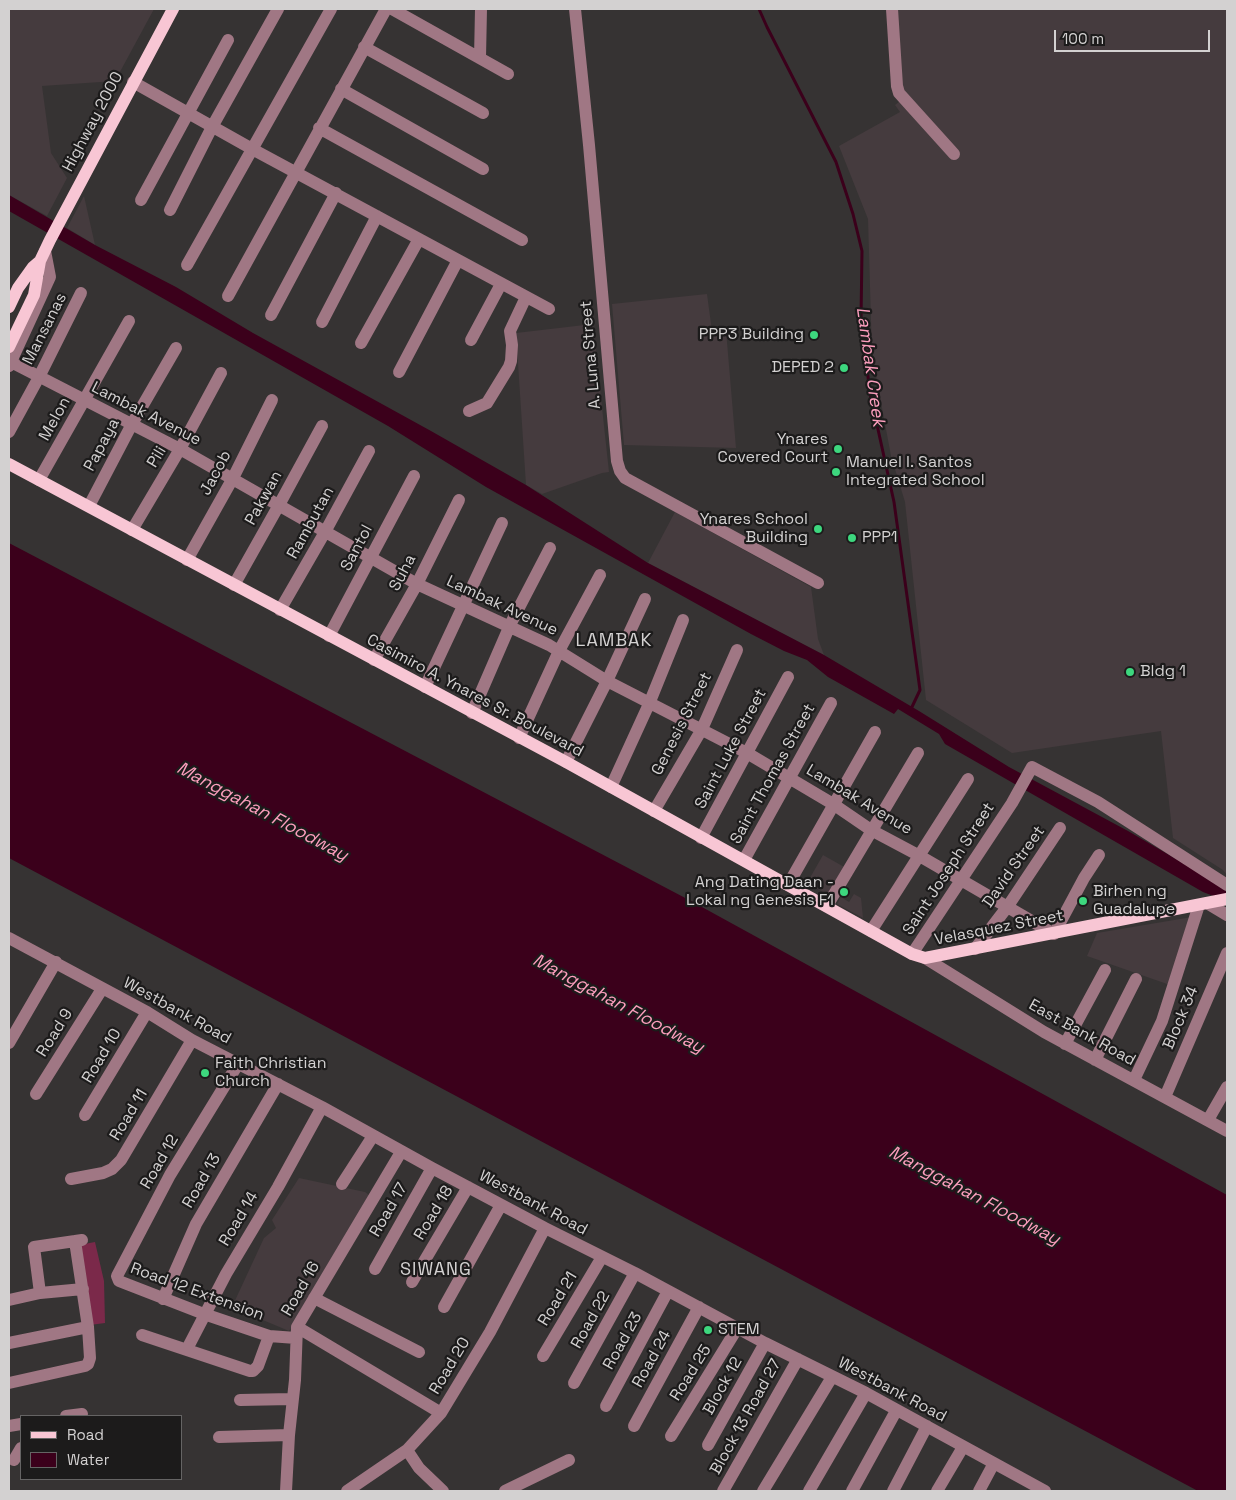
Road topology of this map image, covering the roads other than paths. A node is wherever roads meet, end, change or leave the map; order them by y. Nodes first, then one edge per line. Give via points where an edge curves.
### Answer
1 (173, 9) edge
2 (278, 9) edge
3 (331, 9) edge
4 (386, 9) edge
5 (392, 9) edge
6 (481, 9) edge
7 (575, 9) edge
8 (892, 9) edge
9 (228, 40) dead end
10 (364, 47) junction
11 (480, 58) junction
12 (508, 74) dead end
13 (133, 82) junction
14 (341, 89) junction
15 (188, 112) junction
16 (483, 113) dead end
17 (212, 127) junction
18 (319, 128) junction
19 (254, 150) junction
20 (954, 154) dead end
21 (483, 168) dead end
22 (295, 172) junction
23 (336, 193) junction
24 (141, 200) dead end
25 (170, 210) dead end
26 (377, 216) junction
27 (419, 239) junction
28 (522, 240) dead end
29 (45, 251) junction
30 (458, 260) junction
31 (187, 265) dead end
32 (501, 284) junction
33 (81, 293) dead end
34 (228, 296) dead end
35 (526, 297) junction
36 (9, 307) edge
37 (549, 309) dead end
38 (270, 314) dead end
39 (129, 321) dead end
40 (322, 322) dead end
41 (471, 340) dead end
42 (361, 343) dead end
43 (9, 347) edge
44 (176, 348) dead end
45 (9, 363) edge
46 (399, 372) dead end
47 (221, 373) dead end
48 (39, 377) junction
49 (84, 400) junction
50 (272, 400) dead end
51 (469, 412) dead end
52 (132, 424) junction
53 (322, 426) dead end
54 (9, 432) edge
55 (180, 449) junction
56 (369, 451) dead end
57 (9, 464) edge
58 (9, 472) edge
59 (23, 472) junction
60 (414, 476) dead end
61 (233, 478) junction
62 (39, 480) junction
63 (459, 500) dead end
64 (280, 505) junction
65 (89, 506) junction
66 (502, 523) dead end
67 (132, 530) junction
68 (325, 532) junction
69 (550, 548) dead end
70 (370, 557) junction
71 (187, 560) junction
72 (600, 575) dead end
73 (818, 583) dead end
74 (417, 584) junction
75 (234, 585) junction
76 (645, 599) dead end
77 (465, 606) junction
78 (280, 610) junction
79 (683, 620) dead end
80 (509, 627) junction
81 (328, 636) junction
82 (737, 650) dead end
83 (559, 651) junction
84 (374, 660) junction
85 (788, 677) dead end
86 (607, 681) junction
87 (425, 688) junction
88 (831, 703) dead end
89 (649, 704) junction
90 (472, 712) junction
91 (702, 729) junction
92 (875, 732) dead end
93 (519, 738) junction
94 (918, 753) dead end
95 (747, 754) junction
96 (566, 762) junction
97 (789, 777) junction
98 (968, 779) dead end
99 (611, 787) junction
100 (833, 804) junction
101 (654, 811) junction
102 (1060, 828) dead end
103 (871, 830) junction
104 (701, 838) junction
105 (1099, 854) dead end
106 (918, 855) junction
107 (744, 860) junction
108 (962, 880) junction
109 (788, 885) junction
110 (1227, 885) edge
111 (1227, 899) edge
112 (1203, 904) junction
113 (827, 906) junction
114 (1008, 906) junction
115 (1227, 915) edge
116 (870, 930) junction
117 (1054, 934) junction
118 (10, 941) edge
119 (975, 948) junction
120 (1227, 953) edge
121 (912, 954) junction
122 (925, 958) junction
123 (56, 962) junction
124 (1105, 970) dead end
125 (1136, 979) dead end
126 (102, 989) junction
127 (147, 1012) junction
128 (192, 1040) junction
129 (9, 1042) edge
130 (1065, 1044) junction
131 (1095, 1060) junction
132 (238, 1064) junction
133 (1134, 1080) junction
134 (278, 1084) junction
135 (1227, 1087) edge
136 (36, 1094) dead end
137 (1165, 1097) junction
138 (322, 1107) junction
139 (84, 1115) dead end
140 (1208, 1120) junction
141 (1227, 1131) edge
142 (373, 1136) junction
143 (402, 1152) junction
144 (432, 1168) junction
145 (71, 1178) dead end
146 (342, 1184) dead end
147 (468, 1186) junction
148 (501, 1205) junction
149 (545, 1228) junction
150 (602, 1258) junction
151 (375, 1269) dead end
152 (635, 1273) junction
153 (118, 1279) joint
154 (412, 1282) dead end
155 (83, 1289) junction
156 (668, 1291) junction
157 (40, 1293) junction
158 (314, 1298) junction
159 (163, 1299) junction
160 (9, 1300) edge
161 (444, 1307) dead end
162 (699, 1307) junction
163 (204, 1314) junction
164 (88, 1327) junction
165 (738, 1327) junction
166 (296, 1333) junction
167 (142, 1336) dead end
168 (269, 1336) junction
169 (9, 1343) edge
170 (765, 1343) junction
171 (187, 1349) junction
172 (419, 1352) dead end
173 (543, 1356) dead end
174 (798, 1359) junction
175 (832, 1377) junction
176 (574, 1382) dead end
177 (9, 1383) edge
178 (866, 1393) junction
179 (240, 1400) dead end
180 (292, 1400) junction
181 (606, 1406) dead end
182 (896, 1411) junction
183 (85, 1413) edge
184 (441, 1413) junction
185 (72, 1415) edge
186 (634, 1426) dead end
187 (927, 1426) junction
188 (289, 1435) junction
189 (671, 1436) dead end
190 (219, 1437) dead end
191 (708, 1445) dead end
192 (963, 1447) junction
193 (20, 1450) edge
194 (407, 1450) junction
195 (14, 1460) dead end
196 (569, 1460) dead end
197 (994, 1463) junction
198 (1025, 1487) edge
199 (286, 1491) edge
200 (348, 1491) edge
201 (443, 1491) edge
202 (505, 1491) edge
203 (724, 1491) edge
204 (763, 1491) edge
205 (809, 1491) edge
206 (852, 1491) edge
207 (893, 1491) edge
208 (937, 1491) edge
209 (979, 1491) edge
210 (1045, 1491) edge

1 - 13 main road, Highway 2000
2 - 17 street
3 - 19 street
4 - 10 street
5 - 11 street
6 - 11 street
7 - 73 street, A. Luna Street via 620,471 625,478
8 - 20 street via 896,86
9 - 15 street
10 - 14 street
10 - 16 street
11 - 12 street
13 - 15 street
13 - 29 main road, Highway 2000
14 - 18 street
14 - 21 street
15 - 17 street
15 - 24 street
17 - 19 street
17 - 25 street
18 - 22 street
18 - 28 street
19 - 22 street
19 - 31 street
22 - 23 street
22 - 34 street
23 - 26 street
23 - 38 street
26 - 27 street
26 - 40 street
27 - 30 street
27 - 42 street
29 - 36 main road, Highway 2000 via 18,288
29 - 43 main road, Highway 2000 via 34,294
29 - 45 street via 50,277
30 - 32 street
30 - 46 street
32 - 35 street
32 - 41 street
33 - 48 street, Mansanas
35 - 37 street
35 - 51 street via 510,331 512,361 487,403
39 - 49 street, Melon
44 - 52 street, Papaya
45 - 48 street, Lambak Avenue
47 - 55 street, Pili
48 - 49 street, Lambak Avenue
48 - 54 street, Mansanas
49 - 52 street, Lambak Avenue
49 - 62 street, Melon
50 - 61 street, Jacob
52 - 55 street, Lambak Avenue
52 - 65 street, Papaya
53 - 64 street, Pakwan
55 - 61 street, Lambak Avenue
55 - 67 street, Pili
56 - 68 street, Rambutan
57 - 59 main road, Casimiro A. Ynares Sr. Boulevard
58 - 59 main road
59 - 62 main road, Casimiro A. Ynares Sr. Boulevard
60 - 70 street, Santol
61 - 64 street, Lambak Avenue
61 - 71 street, Jacob
62 - 65 main road, Casimiro A. Ynares Sr. Boulevard
63 - 74 street, Suha
64 - 68 street, Lambak Avenue
64 - 75 street, Pakwan
65 - 67 main road, Casimiro A. Ynares Sr. Boulevard
66 - 77 street
67 - 71 main road, Casimiro A. Ynares Sr. Boulevard
68 - 70 street, Lambak Avenue
68 - 78 street, Rambutan
69 - 80 street
70 - 74 street, Lambak Avenue
70 - 81 street, Santol
71 - 75 main road, Casimiro A. Ynares Sr. Boulevard
72 - 83 street
74 - 77 street, Lambak Avenue
74 - 84 street, Suha
75 - 78 main road, Casimiro A. Ynares Sr. Boulevard
76 - 86 street
77 - 80 street, Lambak Avenue
77 - 87 street
78 - 81 main road, Casimiro A. Ynares Sr. Boulevard
79 - 89 street
80 - 83 street, Lambak Avenue
80 - 90 street
81 - 84 main road, Casimiro A. Ynares Sr. Boulevard
82 - 91 street, Genesis Street
83 - 86 street, Lambak Avenue
83 - 93 street
84 - 87 main road, Casimiro A. Ynares Sr. Boulevard
85 - 95 street, Saint Luke Street
86 - 89 street, Lambak Avenue
86 - 96 street
87 - 90 main road, Casimiro A. Ynares Sr. Boulevard
88 - 97 street, Saint Thomas Street
89 - 91 street, Lambak Avenue
89 - 99 street
90 - 93 main road, Casimiro A. Ynares Sr. Boulevard
91 - 95 street, Lambak Avenue
91 - 101 street, Genesis Street
92 - 100 street
93 - 96 main road, Casimiro A. Ynares Sr. Boulevard
94 - 103 street
95 - 97 street, Lambak Avenue
95 - 104 street, Saint Luke Street
96 - 99 main road, Casimiro A. Ynares Sr. Boulevard
97 - 100 street, Lambak Avenue
97 - 107 street, Saint Thomas Street
98 - 106 street
99 - 101 main road, Casimiro A. Ynares Sr. Boulevard
100 - 103 street, Lambak Avenue
100 - 109 street
101 - 104 main road, Casimiro A. Ynares Sr. Boulevard
102 - 114 street, David Street
103 - 106 street, Lambak Avenue
103 - 113 street
104 - 107 main road, Casimiro A. Ynares Sr. Boulevard
105 - 117 street
106 - 108 street, Lambak Avenue
106 - 116 street
107 - 109 main road, Casimiro A. Ynares Sr. Boulevard
108 - 110 street, Saint Joseph Street via 1030,770 1098,802
108 - 114 street, Lambak Avenue
108 - 121 street, Saint Joseph Street
109 - 113 main road, Casimiro A. Ynares Sr. Boulevard
111 - 112 main road, Velasquez Street
112 - 115 street
112 - 117 main road, Velasquez Street
112 - 133 street via 1162,1021
113 - 116 main road, Casimiro A. Ynares Sr. Boulevard
114 - 117 street, Lambak Avenue
114 - 119 street, David Street
116 - 121 main road, Casimiro A. Ynares Sr. Boulevard
117 - 119 main road, Velasquez Street
118 - 123 street, Westbank Road
119 - 122 main road, Velasquez Street
120 - 137 street, Block 34
121 - 122 main road, Casimiro A. Ynares Sr. Boulevard
122 - 130 street, East Bank Road
123 - 126 street, Westbank Road
123 - 129 street
124 - 130 street
125 - 131 street
126 - 127 street, Westbank Road
126 - 136 street, Road 9
127 - 128 street, Westbank Road
127 - 139 street, Road 10
128 - 132 street, Westbank Road
128 - 145 street, Road 11 via 121,1160 103,1173
130 - 131 street, East Bank Road
131 - 133 street, East Bank Road
132 - 134 street, Westbank Road
132 - 153 street, Road 12 via 170,1175
133 - 137 street, East Bank Road
134 - 138 street, Westbank Road
134 - 159 street, Road 13 via 196,1224
135 - 140 street
137 - 140 street, East Bank Road
138 - 142 street, Westbank Road
138 - 163 street, Road 14
140 - 141 street, East Bank Road
142 - 143 street, Westbank Road
142 - 146 street
143 - 144 street, Westbank Road
143 - 158 street, Road 16
144 - 147 street, Westbank Road
144 - 151 street, Road 17
147 - 148 street, Westbank Road
147 - 154 street, Road 18
148 - 149 street, Westbank Road
148 - 161 street
149 - 150 street, Westbank Road
149 - 184 street, Road 20 via 490,1332
150 - 152 street, Westbank Road
150 - 173 street, Road 21
152 - 156 street, Westbank Road
152 - 176 street, Road 22
153 - 159 street, Road 12 Extension
155 - 157 street
155 - 157 street via 79,1240 34,1248
155 - 164 street
156 - 162 street, Westbank Road
156 - 181 street, Road 23
157 - 160 street
158 - 166 street, Road 16
158 - 172 street
159 - 163 street, Road 12 Extension
162 - 165 street, Westbank Road
162 - 186 street, Road 24
163 - 168 street, Road 12 Extension
163 - 171 street, Road 14
164 - 169 street
164 - 177 street via 88,1364
165 - 170 street, Westbank Road
165 - 189 street, Road 25
166 - 168 street, Road 12 Extension
166 - 180 street, Road 16
166 - 184 street
167 - 171 street
168 - 171 street via 253,1371
170 - 174 street, Westbank Road
170 - 191 street, Block 12
174 - 175 street, Westbank Road
174 - 203 street, Block 13 Road 27
175 - 178 street, Westbank Road
175 - 204 street
178 - 182 street, Westbank Road
178 - 205 street
179 - 180 street
180 - 188 street, Road 16
182 - 187 street, Westbank Road
182 - 206 street
183 - 185 street
184 - 194 street, Road 20
187 - 192 street, Westbank Road
187 - 207 street
188 - 190 street
188 - 199 street, Road 16
192 - 197 street, Westbank Road
192 - 208 street
193 - 195 street
194 - 200 street, Road 20
194 - 201 street via 419,1468
196 - 202 street
197 - 198 street, Westbank Road
197 - 209 street
198 - 210 street, Westbank Road

